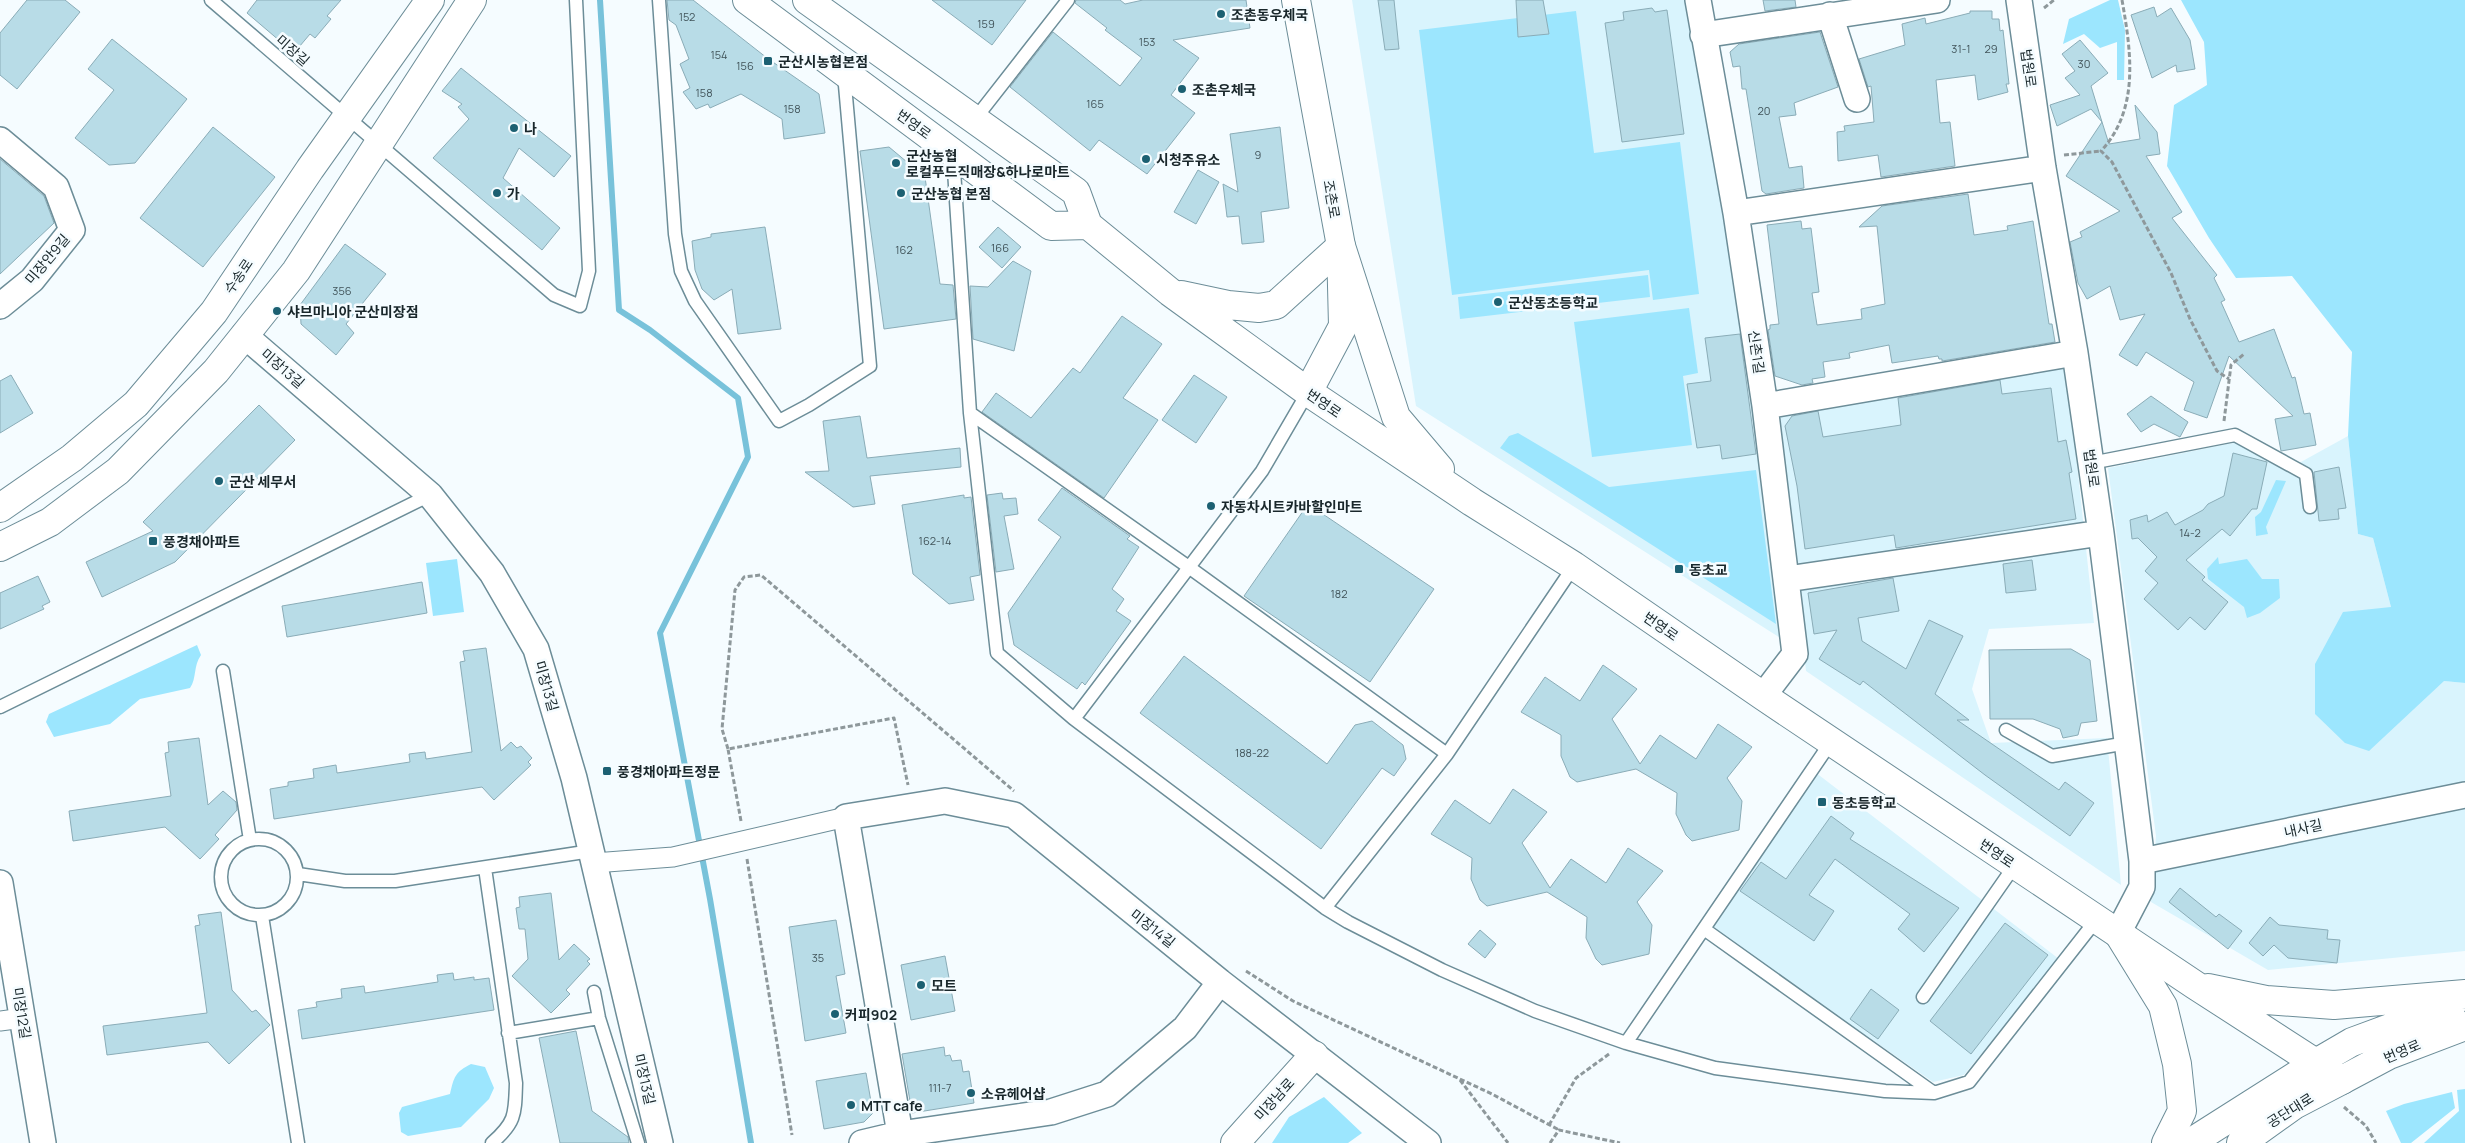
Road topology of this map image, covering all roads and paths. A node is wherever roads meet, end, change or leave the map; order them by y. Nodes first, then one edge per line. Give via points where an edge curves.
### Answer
1 (212, 0) edge
2 (430, 0) edge
3 (472, 0) edge
4 (576, 0) edge
5 (659, 0) edge
6 (747, 0) edge
7 (807, 0) edge
8 (1068, 0) edge
9 (1296, 0) edge
10 (1698, 0) edge
11 (1938, 0) edge
12 (2019, 0) edge
13 (2122, 0) edge
14 (1830, 15) junction
15 (1703, 35) junction
16 (844, 74) junction
17 (1857, 99) dead end
18 (975, 119) junction
19 (351, 120) junction
20 (0, 140) edge
21 (378, 144) junction
22 (953, 151) junction
23 (2101, 151) junction
24 (2042, 163) junction
25 (1736, 214) junction
26 (1088, 225) junction
27 (1341, 246) junction
28 (1170, 292) junction
29 (0, 306) edge
30 (244, 335) junction
31 (2075, 352) junction
32 (2244, 354) dead end
33 (2229, 379) junction
34 (1308, 392) junction
35 (1765, 406) junction
36 (970, 413) junction
37 (2222, 437) junction
38 (2091, 463) junction
39 (430, 495) junction
40 (1472, 502) junction
41 (2310, 507) dead end
42 (0, 508) edge
43 (2101, 533) junction
44 (0, 547) edge
45 (1574, 566) junction
46 (1190, 568) junction
47 (1787, 579) junction
48 (223, 671) dead end
49 (1764, 696) junction
50 (0, 707) edge
51 (1074, 719) junction
52 (2006, 730) dead end
53 (1831, 742) junction
54 (2127, 743) junction
55 (1446, 754) junction
56 (2465, 795) edge
57 (913, 806) junction
58 (846, 817) junction
59 (250, 840) junction
60 (745, 840) junction
61 (593, 857) junction
62 (2142, 861) junction
63 (2015, 865) junction
64 (485, 868) junction
65 (298, 874) junction
66 (0, 883) edge
67 (1326, 908) junction
68 (262, 916) junction
69 (2107, 926) junction
70 (1704, 929) junction
71 (1220, 982) junction
72 (2195, 985) junction
73 (594, 992) dead end
74 (2465, 994) edge
75 (1923, 996) dead end
76 (2465, 1000) edge
77 (599, 1018) junction
78 (11, 1020) edge
79 (2465, 1026) edge
80 (508, 1033) junction
81 (1620, 1040) junction
82 (1314, 1055) junction
83 (2316, 1063) junction
84 (1460, 1079) dead end
85 (2342, 1080) junction
86 (1934, 1093) junction
87 (2344, 1107) dead end
88 (1550, 1125) dead end
89 (900, 1134) junction
90 (792, 1135) dead end
91 (43, 1143) edge
92 (298, 1143) edge
93 (492, 1143) edge
94 (638, 1143) edge
95 (660, 1143) edge
96 (862, 1143) edge
97 (1235, 1143) edge
98 (1428, 1143) edge
99 (1508, 1143) edge
100 (1550, 1143) edge
101 (1620, 1143) edge
102 (2166, 1143) edge
103 (2190, 1143) edge
104 (2241, 1143) edge
105 (2376, 1143) edge

1 - 19 lane, 미장길
2 - 19 main road, 수송로
3 - 21 main road
4 - 21 lane via 589,271 580,306 554,295
5 - 16 lane via 675,234 681,271 695,301 779,420 870,366
6 - 16 main road, 번영로
7 - 18 main road
8 - 18 lane
9 - 27 main road, 조촌로
10 - 15 street, 신촌1길
11 - 14 street
12 - 24 street, 법원로
13 - 23 path via 2131,47 2130,84 2127,104 2110,141
14 - 15 street
14 - 17 street
15 - 25 street, 신촌1길
16 - 22 main road, 번영로
18 - 26 main road via 1076,192
19 - 21 lane
19 - 42 main road, 수송로 via 214,312 136,404 72,458
20 - 29 street, 미장안9길 via 56,187 72,230 32,280
21 - 30 main road via 296,271
22 - 26 main road, 번영로 via 1051,226
22 - 36 lane
23 - 24 path
23 - 33 path via 2112,162 2171,273 2217,372
24 - 25 street
24 - 31 street, 법원로
25 - 35 street, 신촌1길
26 - 28 main road, 번영로
27 - 28 main road via 1276,305 1259,308 1228,305
27 - 34 main road, 조촌로 via 1343,326
27 - 40 main road via 1396,417
28 - 34 main road, 번영로
30 - 39 street, 미장13길
30 - 44 main road via 216,371 118,471 50,522
31 - 35 street
31 - 38 street, 법원로
32 - 33 path via 2231,365
33 - 37 path
34 - 40 main road, 번영로
34 - 46 lane via 1262,471
35 - 47 street, 신촌1길
36 - 46 lane
36 - 51 lane via 997,653
37 - 38 lane
37 - 41 lane via 2235,435 2306,474
38 - 43 street, 법원로
39 - 50 lane
39 - 61 street, 미장13길 via 492,573 536,649 574,778
40 - 45 main road, 번영로
43 - 47 street
43 - 54 street, 법원로
45 - 49 main road, 번영로
45 - 55 lane
46 - 51 lane
46 - 55 lane
47 - 49 street, 신촌1길 via 1795,654
48 - 59 lane
49 - 53 main road, 번영로
51 - 67 lane
52 - 54 lane via 2052,756
53 - 63 main road, 번영로
53 - 70 lane
54 - 62 street, 법원로
55 - 67 lane
56 - 62 street, 내사길
57 - 58 street, 미장14길
57 - 60 path via 894,718 728,749
57 - 71 street, 미장14길 via 945,801 1014,815
58 - 60 street
58 - 89 street
59 - 65 lane via 275,842 285,849 293,858
59 - 68 lane via 229,854 221,877 226,895 238,909
60 - 61 street via 673,857
60 - 90 path
61 - 64 lane
61 - 95 street, 미장13길
62 - 69 street, 법원로 via 2142,886
63 - 69 main road, 번영로
63 - 75 lane
64 - 65 lane via 394,881 344,881
64 - 80 lane
65 - 68 lane via 293,896 285,906
66 - 78 street, 미장12길
67 - 81 lane via 1442,970 1535,1011
68 - 92 lane
69 - 72 main road, 번영로
69 - 86 lane via 1968,1082
69 - 102 main road via 2162,1006 2177,1064 2182,1111
70 - 81 lane
70 - 86 lane
71 - 82 street, 미장14길
71 - 89 street via 1185,1028 1107,1094 1051,1112
72 - 74 main road via 2266,1000 2334,1005
72 - 83 main road, 번영로
73 - 77 lane
76 - 83 main road via 2352,1042
77 - 80 lane
77 - 94 lane
78 - 91 street, 미장12길
79 - 85 main road, 번영로 via 2389,1055
80 - 93 lane via 516,1083 514,1117
81 - 86 lane via 1715,1068 1885,1091
81 - 88 path via 1612,1052 1576,1078
82 - 97 main road, 미장남로
82 - 98 street, 미장14길
83 - 85 main road, 번영로
83 - 103 main road
84 - 99 path
85 - 104 main road, 공단대로 via 2294,1105
87 - 105 path via 2366,1126
89 - 96 street
100 - 101 path via 1559,1130

